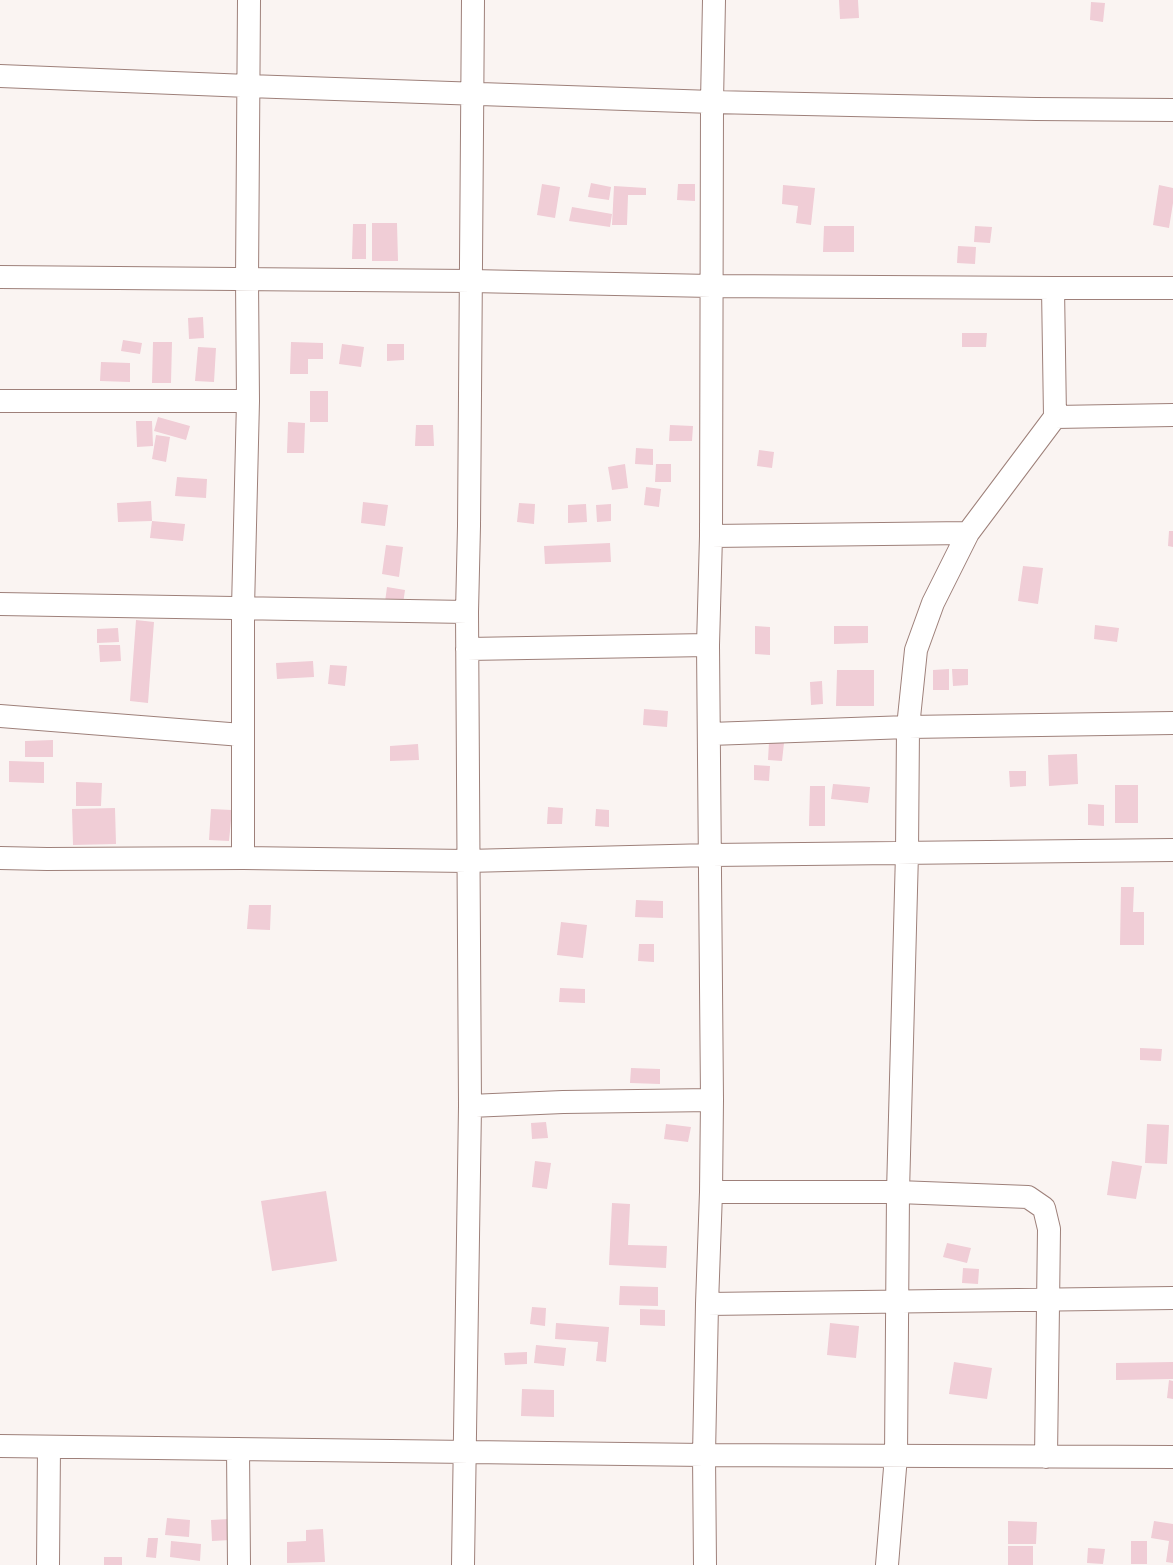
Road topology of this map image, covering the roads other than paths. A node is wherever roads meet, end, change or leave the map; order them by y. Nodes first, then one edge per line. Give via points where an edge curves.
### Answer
1 (249, 0) edge
2 (473, 0) edge
3 (714, 0) edge
4 (0, 76) edge
5 (248, 86) junction
6 (473, 94) junction
7 (712, 102) junction
8 (1173, 110) edge
9 (0, 277) edge
10 (247, 280) junction
11 (471, 281) junction
12 (711, 286) junction
13 (1053, 288) junction
14 (1173, 288) edge
15 (0, 401) edge
16 (248, 401) junction
17 (1173, 415) edge
18 (1055, 417) junction
19 (968, 533) junction
20 (711, 536) junction
21 (0, 604) edge
22 (243, 608) junction
23 (467, 612) junction
24 (708, 644) junction
25 (467, 649) junction
26 (0, 716) edge
27 (1173, 723) edge
28 (908, 727) junction
29 (710, 734) junction
30 (242, 735) junction
31 (1173, 850) edge
32 (907, 853) junction
33 (711, 855) junction
34 (0, 858) edge
35 (243, 858) junction
36 (467, 861) junction
37 (712, 1100) junction
38 (470, 1106) junction
39 (711, 1192) junction
40 (898, 1192) junction
41 (1173, 1298) edge
42 (1048, 1300) junction
43 (898, 1302) junction
44 (707, 1304) junction
45 (0, 1446) edge
46 (49, 1447) junction
47 (238, 1449) junction
48 (465, 1452) junction
49 (704, 1455) junction
50 (896, 1456) junction
51 (1046, 1457) junction
52 (1173, 1457) edge
53 (48, 1565) edge
54 (239, 1565) edge
55 (463, 1565) edge
56 (705, 1565) edge
57 (888, 1565) edge

1 - 5 street
2 - 6 street
3 - 7 street
4 - 5 street
5 - 6 street
5 - 10 street
6 - 7 street
6 - 11 street
7 - 8 street
7 - 12 street
9 - 10 street
10 - 11 street
10 - 16 street
11 - 12 street
11 - 23 street
12 - 13 street
12 - 20 street
13 - 14 street
13 - 18 street
15 - 16 street
16 - 22 street
17 - 18 street
18 - 19 street
19 - 20 street
19 - 28 street via 934,603 916,650
20 - 24 street
21 - 22 street
22 - 23 street
22 - 30 street
23 - 25 street
24 - 25 street
24 - 29 street
25 - 36 street
26 - 30 street
27 - 28 street
28 - 29 street
28 - 32 street
29 - 33 street
30 - 35 street
31 - 32 street
32 - 33 street
32 - 40 street
33 - 36 street
33 - 37 street
34 - 35 street
35 - 36 street
36 - 38 street
37 - 38 street
37 - 39 street
38 - 48 street
39 - 40 street
39 - 44 street
40 - 42 street via 1028,1197 1044,1208 1050,1230
40 - 43 street
41 - 42 street
42 - 43 street
42 - 51 street
43 - 44 street
43 - 50 street
44 - 49 street
45 - 46 street
46 - 47 street
46 - 53 street
47 - 48 street
47 - 54 street
48 - 49 street
48 - 55 street
49 - 50 street
49 - 56 street
50 - 51 street
50 - 57 street
51 - 52 street

